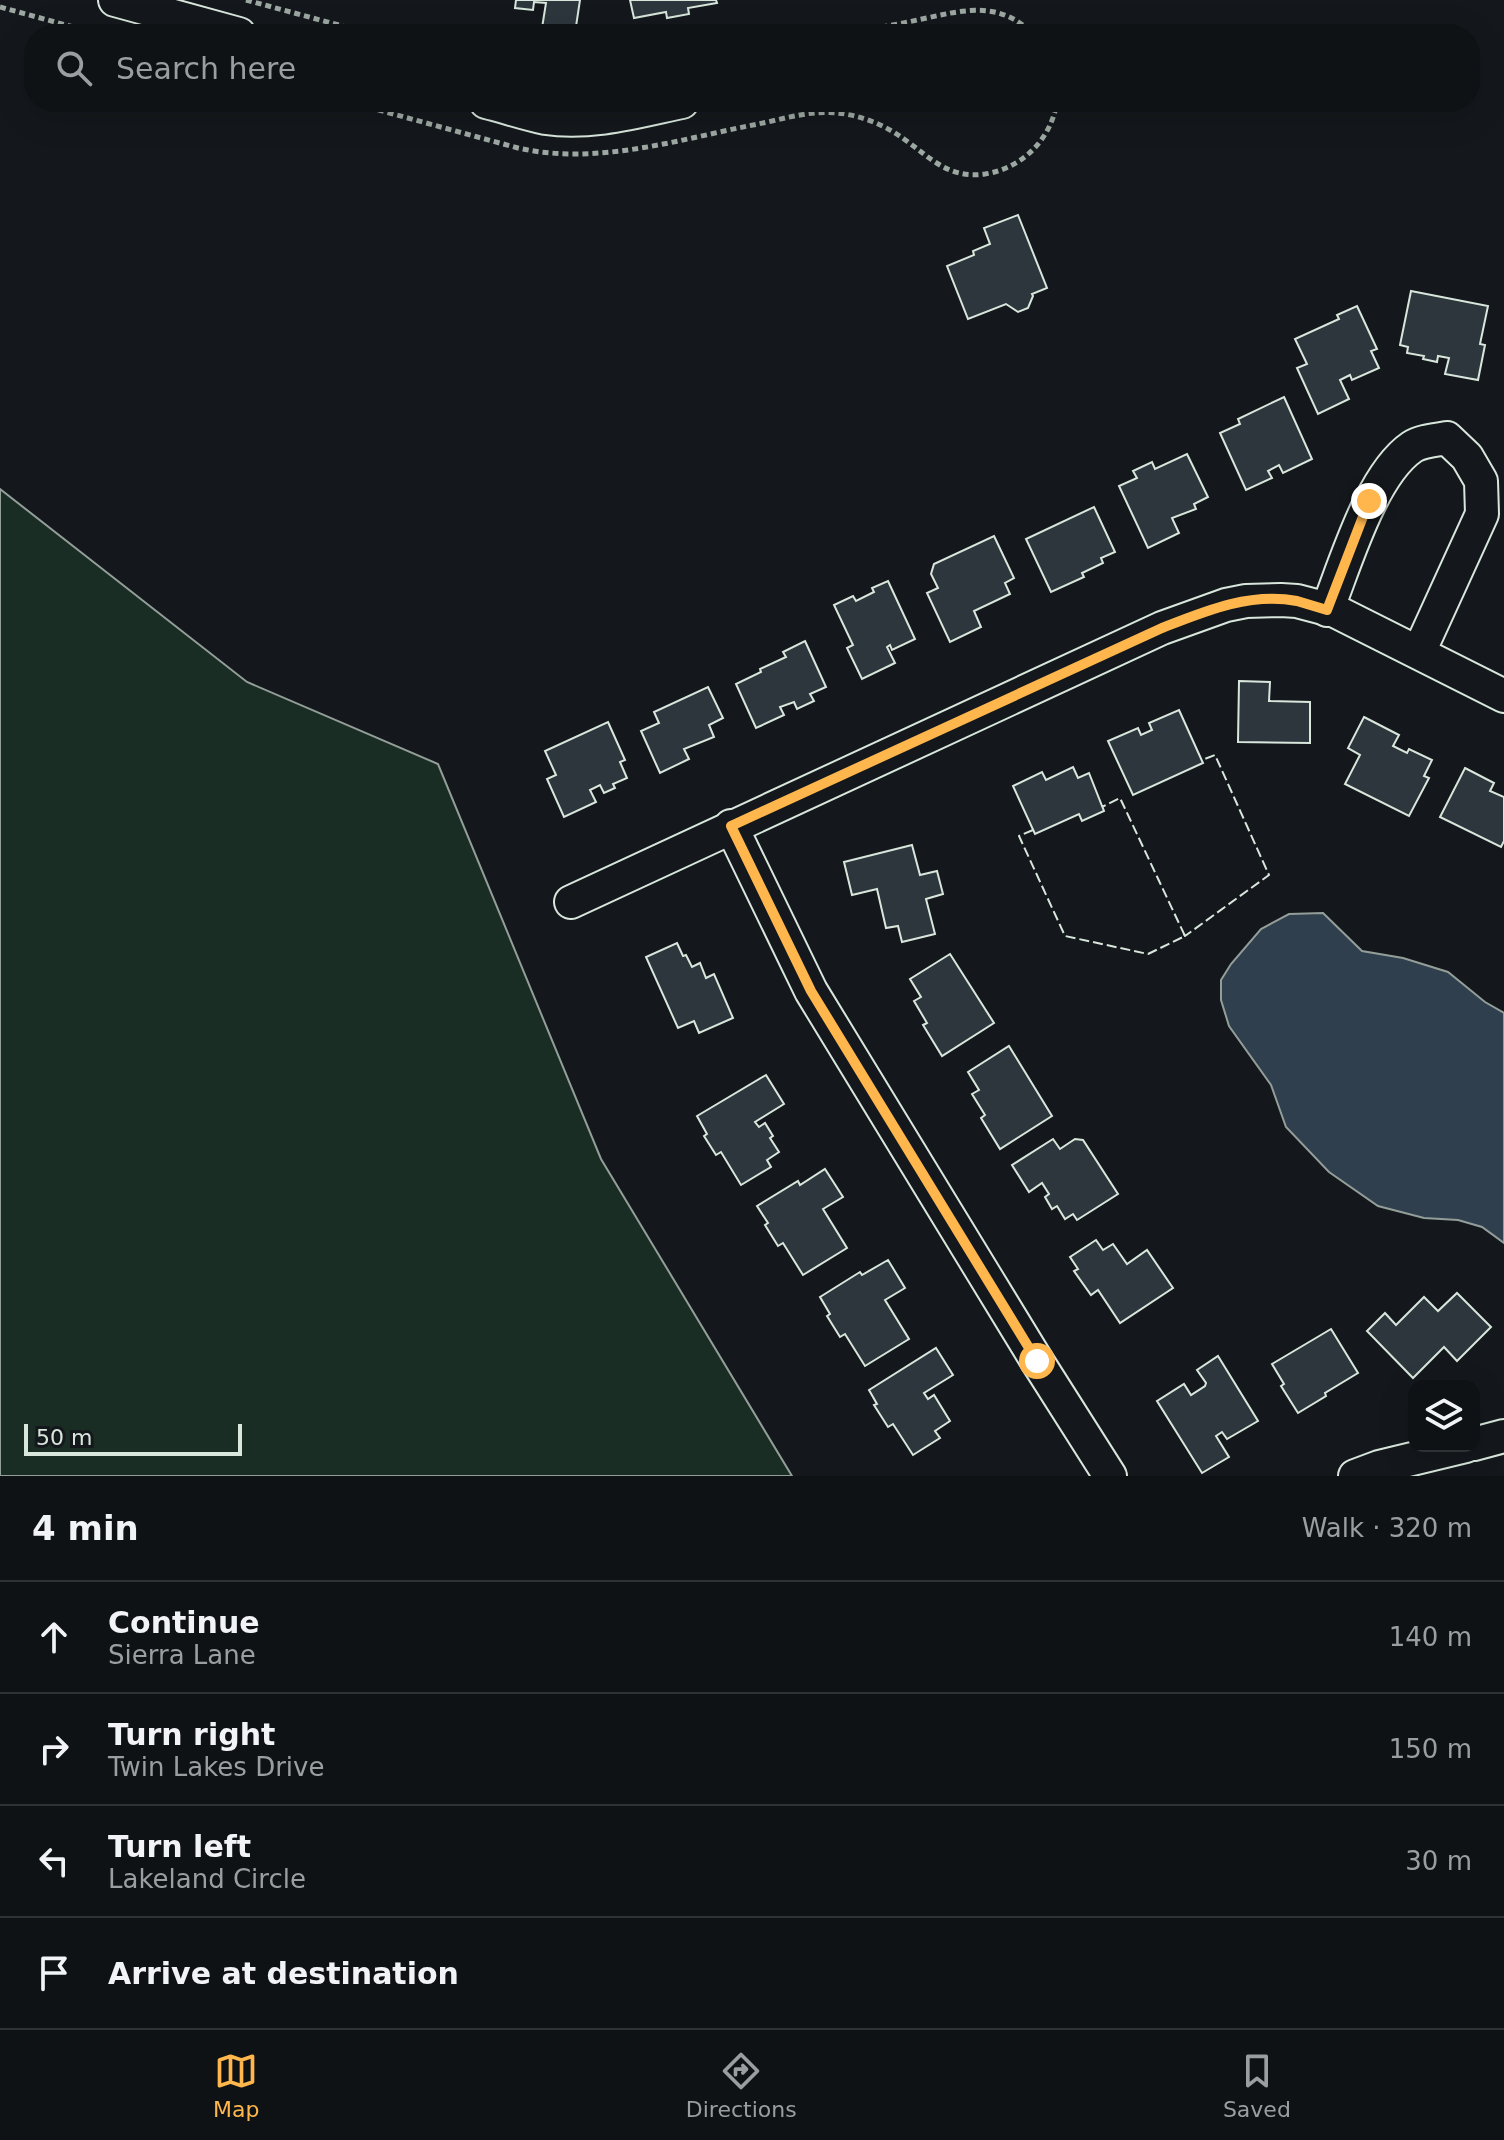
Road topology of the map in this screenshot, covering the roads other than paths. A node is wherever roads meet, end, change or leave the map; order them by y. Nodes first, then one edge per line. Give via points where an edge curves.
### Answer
1 (115, 0) edge
2 (203, 24) edge
3 (525, 112) edge
4 (632, 112) edge
5 (1327, 610) junction
6 (1419, 652) junction
7 (1504, 696) edge
8 (731, 826) junction
9 (571, 902) dead end
10 (1504, 1436) edge
11 (1480, 1442) edge
12 (1441, 1452) edge
13 (1110, 1476) edge
14 (1355, 1476) edge

1 - 2 street
3 - 4 street via 572,119
5 - 6 street
5 - 6 street via 1369,501 1400,457 1415,445 1447,438 1481,481 1482,514
5 - 8 street via 1281,600 1246,601 1206,611
6 - 7 street
8 - 9 street
8 - 13 street via 811,991
10 - 11 street
12 - 14 street

